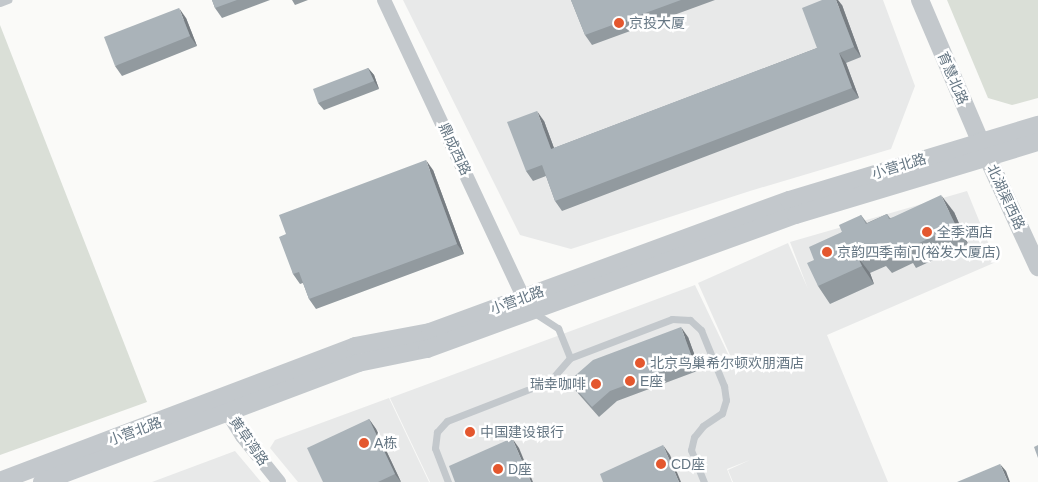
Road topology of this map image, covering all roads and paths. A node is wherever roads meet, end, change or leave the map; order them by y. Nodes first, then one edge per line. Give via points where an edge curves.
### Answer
1 (8, 0) edge
2 (384, 0) edge
3 (920, 0) edge
4 (0, 3) edge
5 (1038, 125) edge
6 (1038, 142) edge
7 (983, 148) junction
8 (1038, 267) edge
9 (527, 304) junction
10 (570, 358) junction
11 (223, 405) junction
12 (0, 481) edge
13 (42, 482) edge
14 (279, 482) edge
15 (448, 482) edge
16 (704, 482) edge

1 - 4 lane
2 - 9 street, 鼎成西路
3 - 7 street, 育慧北路
5 - 7 street, 小营北路
6 - 7 street, 小营北路
7 - 8 street, 北湖渠西路
7 - 9 street, 小营北路 via 796,215
9 - 10 lane via 558,328
9 - 11 street, 小营北路 via 430,332 355,346
10 - 15 lane via 550,381 447,421 437,432 435,448
10 - 16 lane via 672,319 690,320 701,330 724,386 726,400 722,413 694,437 691,450
11 - 12 street, 小营北路
11 - 13 street, 小营北路
11 - 14 street, 黄草湾路 via 242,436

